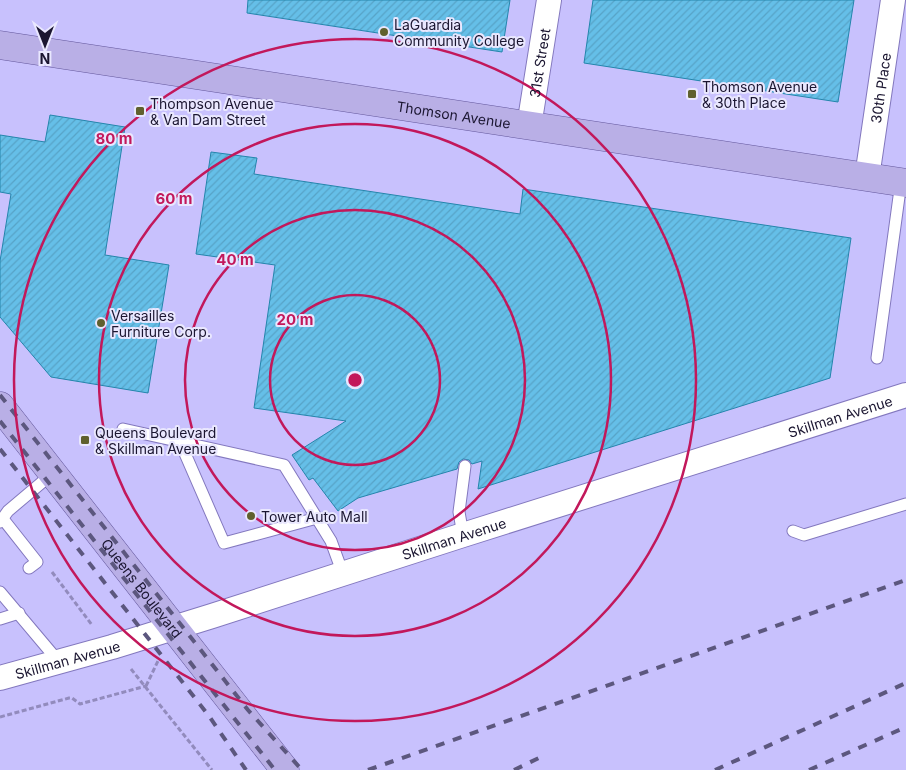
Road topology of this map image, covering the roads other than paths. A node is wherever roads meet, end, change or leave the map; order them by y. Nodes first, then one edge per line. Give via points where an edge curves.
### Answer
1 (549, 0) edge
2 (893, 0) edge
3 (0, 45) edge
4 (529, 126) junction
5 (866, 177) junction
6 (904, 182) edge
7 (877, 358) dead end
8 (906, 395) edge
9 (0, 406) edge
10 (123, 429) dead end
11 (180, 442) junction
12 (465, 466) dead end
13 (53, 473) junction
14 (906, 504) edge
15 (317, 518) junction
16 (2, 520) edge
17 (793, 531) dead end
18 (463, 535) junction
19 (29, 568) dead end
20 (343, 574) junction
21 (2, 591) edge
22 (19, 613) junction
23 (0, 619) edge
24 (174, 628) junction
25 (59, 662) junction
26 (0, 678) edge
27 (285, 770) edge

1 - 4 street, 31st Street
2 - 5 street, 30th Place
3 - 4 main road, Thomson Avenue
4 - 5 main road, Thomson Avenue
5 - 6 main road, Thomson Avenue
6 - 7 lane
8 - 18 street, Skillman Avenue
9 - 13 main road, Queens Boulevard
10 - 11 lane
11 - 15 lane via 284,465
11 - 15 lane via 224,543
12 - 18 lane via 459,512
13 - 16 lane via 8,511
13 - 24 main road, Queens Boulevard
14 - 17 lane via 804,535
15 - 20 lane via 331,541
16 - 19 lane via 16,544 37,562
18 - 20 street, Skillman Avenue
20 - 24 street, Skillman Avenue
21 - 22 lane
22 - 23 lane
22 - 25 lane
24 - 25 street, Skillman Avenue
24 - 27 main road, Queens Boulevard
25 - 26 street, Skillman Avenue

